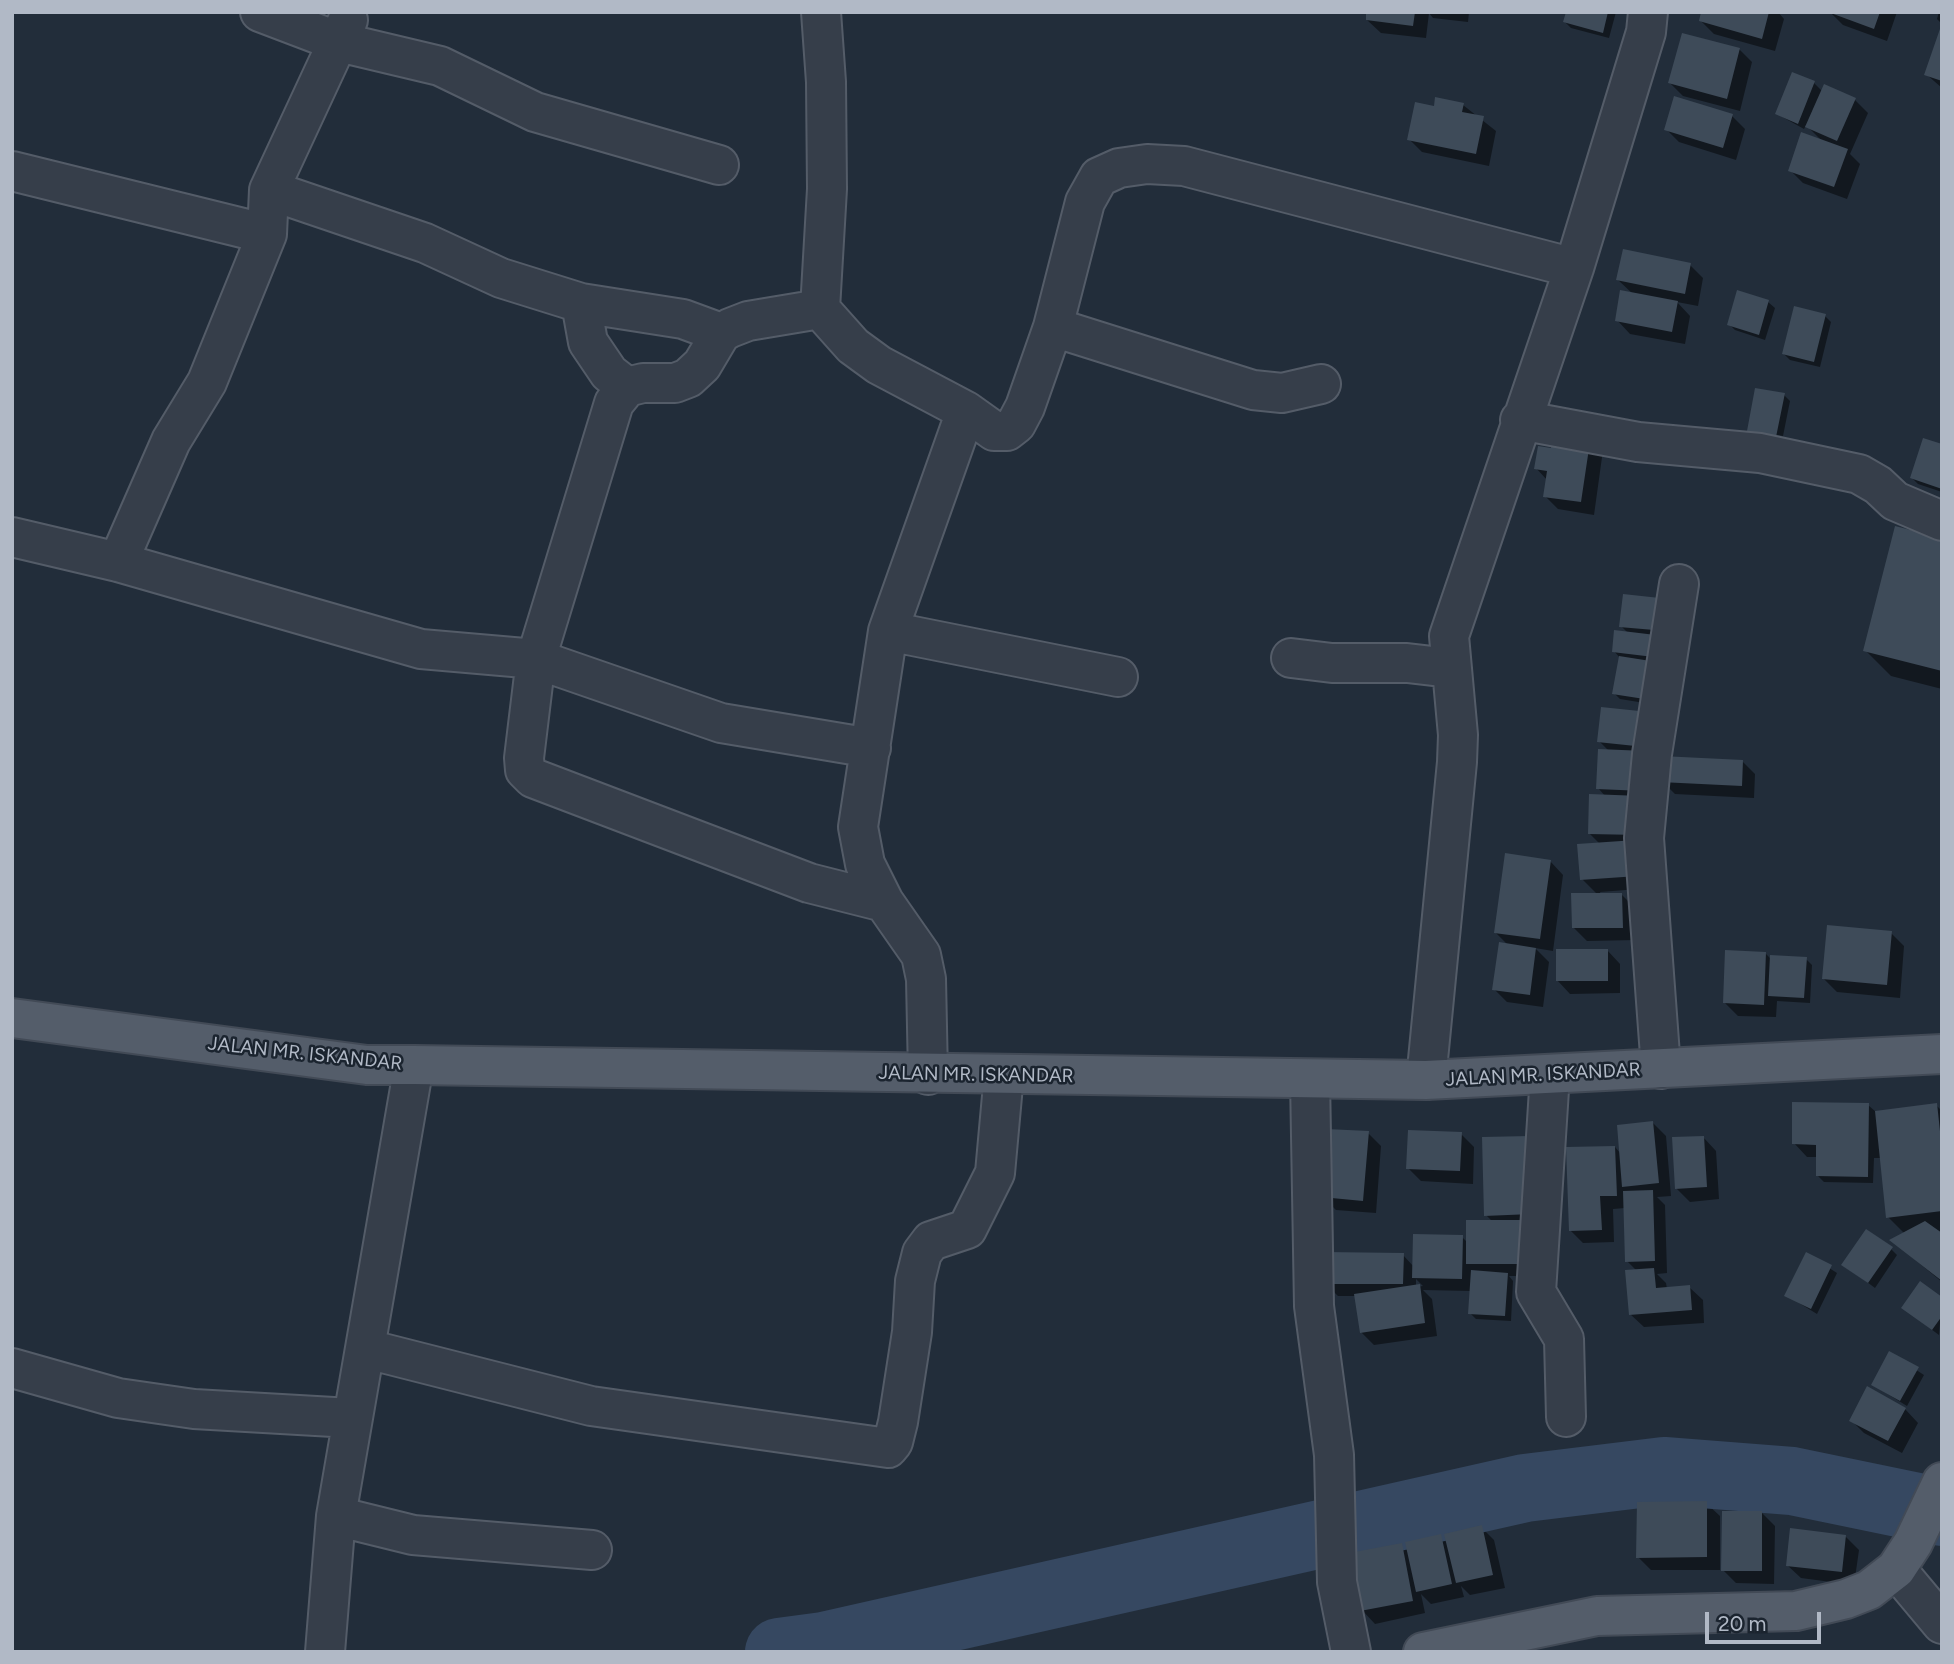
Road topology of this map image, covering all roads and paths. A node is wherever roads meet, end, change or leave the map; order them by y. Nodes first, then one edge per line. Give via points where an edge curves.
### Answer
1 (260, 12) edge
2 (821, 12) edge
3 (1648, 12) edge
4 (344, 31) junction
5 (719, 165) dead end
6 (12, 171) edge
7 (269, 190) junction
8 (267, 234) junction
9 (1574, 268) junction
10 (581, 303) junction
11 (820, 309) junction
12 (1053, 327) junction
13 (721, 333) junction
14 (1321, 384) dead end
15 (627, 387) junction
16 (966, 411) junction
17 (1520, 420) junction
18 (1942, 521) edge
19 (12, 537) edge
20 (118, 562) junction
21 (1679, 584) dead end
22 (888, 631) junction
23 (1291, 657) dead end
24 (536, 659) junction
25 (1450, 668) junction
26 (1118, 677) dead end
27 (871, 748) junction
28 (884, 902) junction
29 (12, 1018) edge
30 (1942, 1054) edge
31 (414, 1065) junction
32 (1661, 1069) junction
33 (1004, 1074) junction
34 (1549, 1074) junction
35 (928, 1075) junction
36 (1311, 1079) junction
37 (1426, 1080) junction
38 (367, 1349) junction
39 (12, 1368) edge
40 (1566, 1417) dead end
41 (351, 1418) junction
42 (1942, 1482) edge
43 (336, 1516) junction
44 (592, 1550) dead end
45 (1905, 1556) junction
46 (1942, 1626) edge
47 (325, 1646) edge
48 (1350, 1652) edge
49 (1423, 1652) edge
50 (1938, 1652) edge

1 - 4 street
2 - 11 street via 827,189
3 - 9 street via 1646,32
4 - 5 street via 440,66 535,112
4 - 7 street
6 - 8 street
7 - 8 street
7 - 10 street via 425,243 501,278
8 - 20 street via 207,382 171,441
9 - 12 street via 1184,166 1147,164 1099,177 1085,202
9 - 17 street
10 - 13 street via 683,318
10 - 15 street via 588,342 609,373
11 - 13 street via 748,321
11 - 16 street via 853,346 879,365
12 - 14 street via 1253,390 1282,393
12 - 16 street via 1016,424 1007,431 994,431
13 - 15 street via 702,365 688,378
15 - 24 street via 608,418
16 - 22 street
17 - 18 street via 1638,442 1760,453 1859,474 1895,501
17 - 25 street via 1449,636
19 - 20 street
20 - 24 street via 421,649
21 - 32 street via 1652,754 1644,838
22 - 26 street
22 - 27 street
23 - 25 street
24 - 27 street via 721,723
24 - 28 street via 524,758 527,774 809,883
25 - 37 street via 1457,762
27 - 28 street via 858,827 865,864
28 - 35 street via 921,955 926,979
29 - 31 main road, JALAN MR. ISKANDAR via 367,1065
30 - 32 main road, JALAN MR. ISKANDAR
31 - 35 main road, JALAN MR. ISKANDAR
31 - 38 street
32 - 34 main road, JALAN MR. ISKANDAR
33 - 35 main road, JALAN MR. ISKANDAR
33 - 36 main road, JALAN MR. ISKANDAR
33 - 38 street via 995,1173 967,1228 930,1241 922,1253 898,1422 888,1448 591,1406
34 - 37 main road, JALAN MR. ISKANDAR
34 - 40 street via 1536,1292 1564,1339
36 - 37 main road, JALAN MR. ISKANDAR
36 - 48 street via 1314,1306 1334,1455 1338,1582
38 - 41 street
39 - 41 street via 118,1398 194,1409
41 - 43 street
42 - 45 main road
43 - 44 street via 413,1535
43 - 47 street
45 - 46 street
45 - 49 main road via 1869,1590 1796,1611 1597,1616
46 - 50 street

